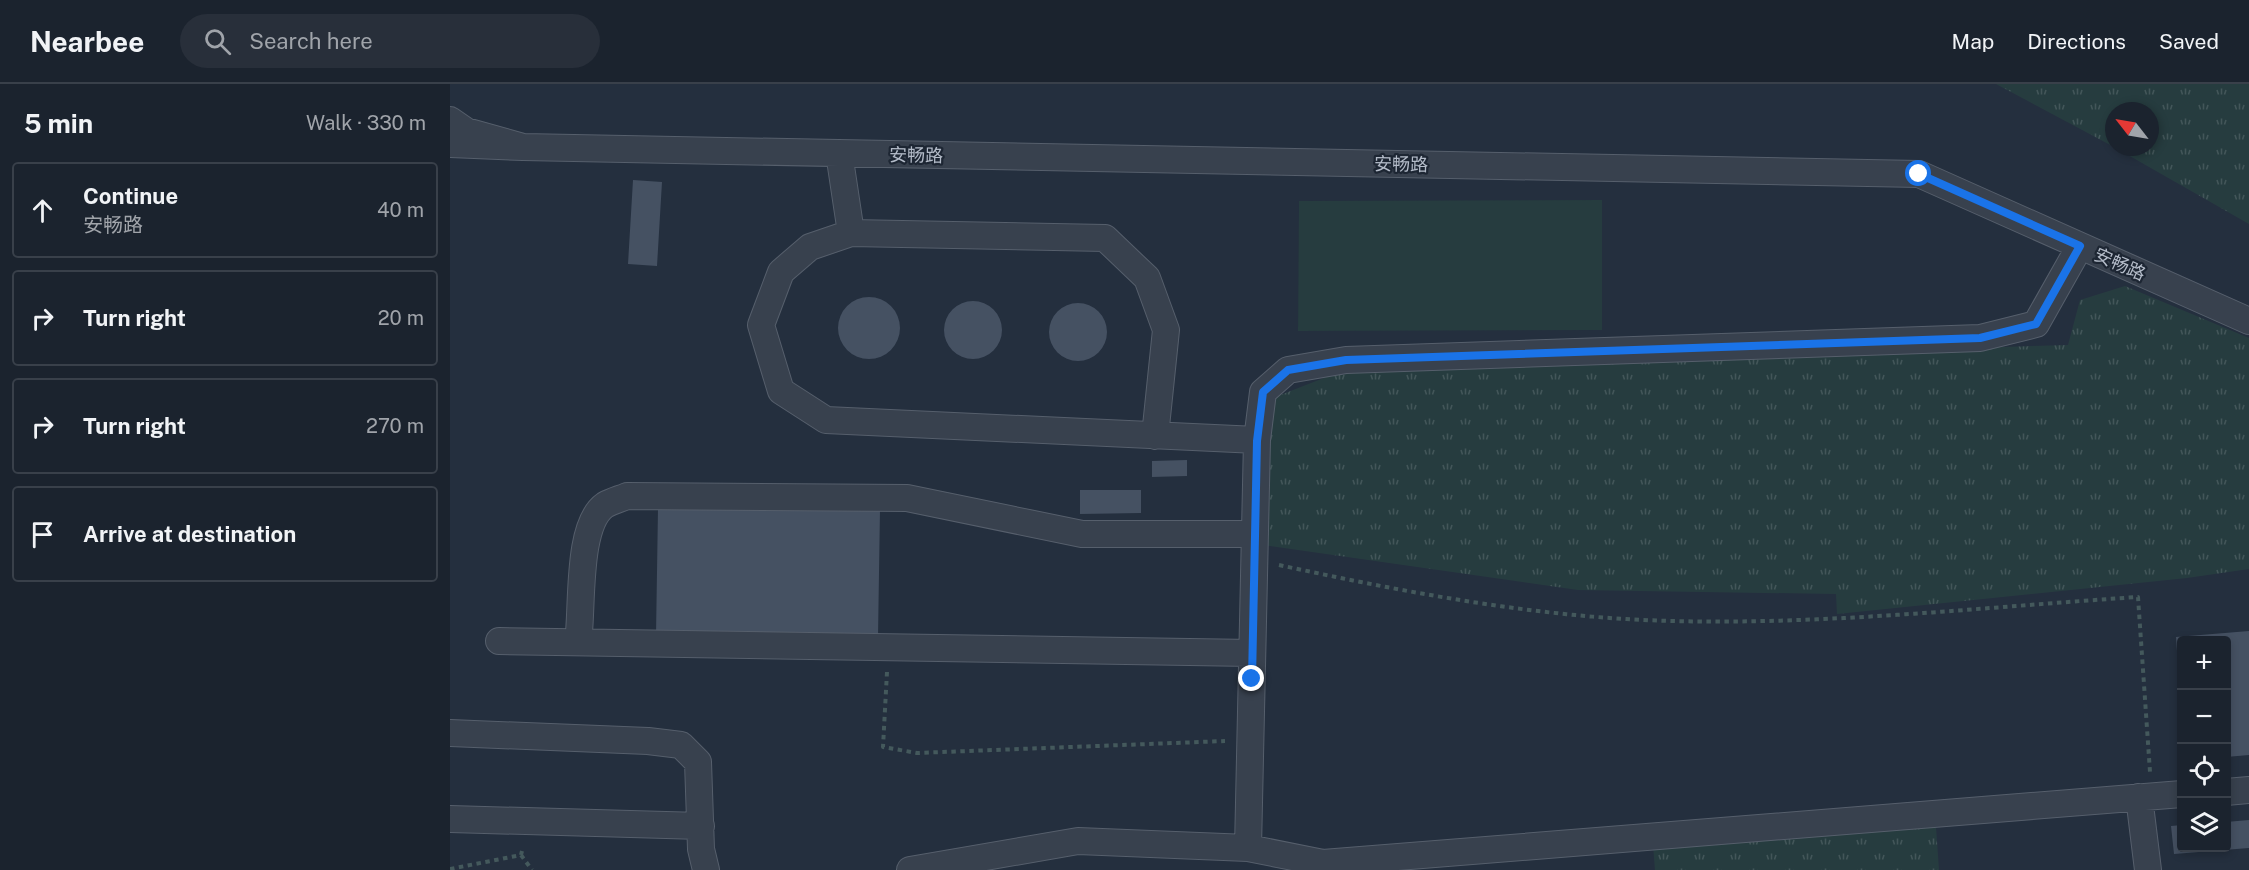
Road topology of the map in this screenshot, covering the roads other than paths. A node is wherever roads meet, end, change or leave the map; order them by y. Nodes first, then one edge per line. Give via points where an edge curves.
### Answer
1 (450, 120) edge
2 (450, 144) edge
3 (523, 147) junction
4 (839, 153) junction
5 (851, 232) junction
6 (2080, 246) junction
7 (2249, 321) edge
8 (1155, 436) junction
9 (1257, 441) junction
10 (1255, 534) junction
11 (499, 640) dead end
12 (578, 642) junction
13 (1252, 653) junction
14 (450, 733) edge
15 (2249, 790) edge
16 (2231, 792) edge
17 (2177, 794) edge
18 (2145, 797) junction
19 (450, 819) edge
20 (701, 826) junction
21 (1248, 848) junction
22 (706, 870) edge
23 (910, 870) edge
24 (2148, 870) edge

1 - 3 street via 466,131
2 - 3 street
3 - 4 street, 安畅路
4 - 5 street
4 - 6 street, 安畅路 via 1919,174
5 - 8 street via 1105,238 1146,278 1166,330
5 - 8 street via 810,247 781,272 761,325 781,391 826,420
6 - 7 street, 安畅路
6 - 9 street via 2036,324 1980,338 1346,360 1288,370 1263,392
8 - 9 street
9 - 10 street
10 - 12 street via 1082,534 907,498 627,496 603,506 593,521 585,546
10 - 13 street
11 - 12 street
12 - 13 street
13 - 21 street
14 - 20 street via 681,745 698,762
15 - 16 street
17 - 18 street
18 - 21 street via 1323,863
18 - 24 street
19 - 20 street
20 - 22 street
21 - 23 street via 1078,842

